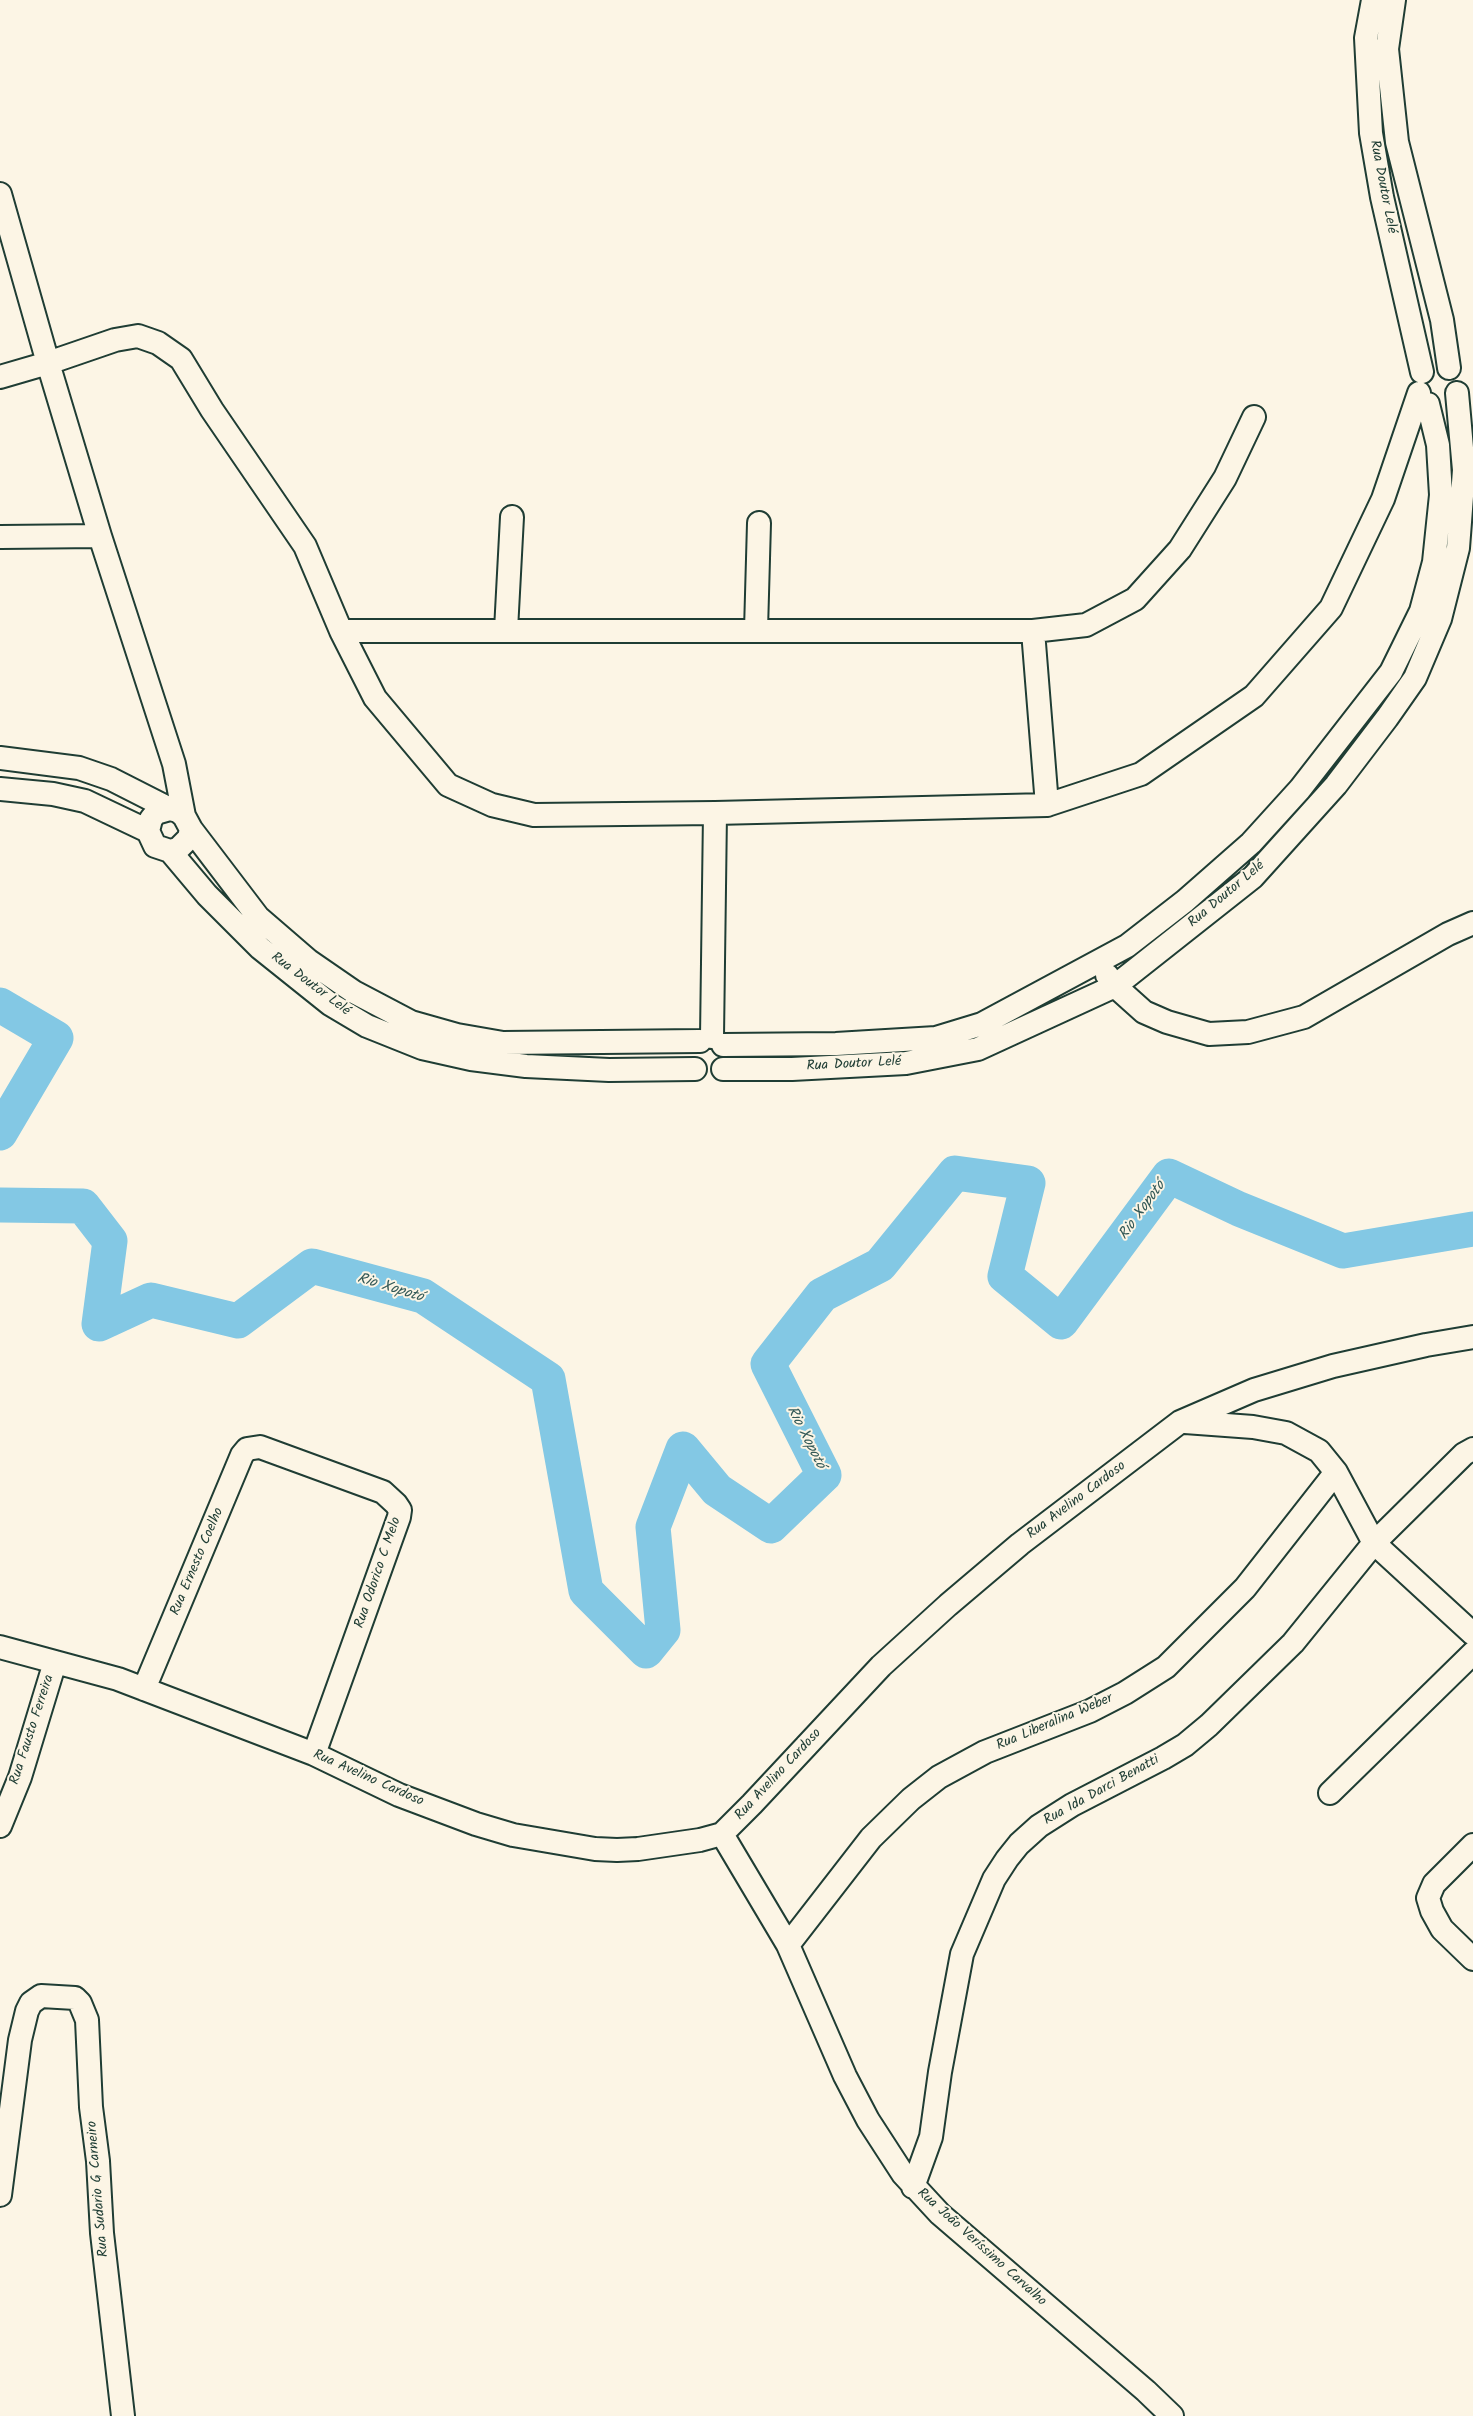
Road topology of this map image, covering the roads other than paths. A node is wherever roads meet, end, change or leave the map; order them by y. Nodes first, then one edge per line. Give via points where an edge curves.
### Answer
1 (1373, 0) edge
2 (1394, 0) edge
3 (0, 194) edge
4 (48, 363) junction
5 (1449, 368) junction
6 (0, 377) edge
7 (1423, 389) junction
8 (1457, 393) junction
9 (1254, 417) dead end
10 (512, 517) dead end
11 (759, 523) dead end
12 (100, 536) junction
13 (0, 537) edge
14 (506, 630) junction
15 (756, 630) junction
16 (341, 631) junction
17 (1033, 631) junction
18 (0, 758) edge
19 (0, 789) edge
20 (1047, 805) junction
21 (715, 813) junction
22 (182, 818) junction
23 (148, 831) junction
24 (170, 852) junction
25 (1473, 923) edge
26 (1127, 946) junction
27 (1097, 962) junction
28 (1135, 970) junction
29 (1115, 986) junction
30 (1144, 1012) junction
31 (712, 1041) junction
32 (723, 1068) junction
33 (696, 1069) junction
34 (1473, 1337) edge
35 (1180, 1422) junction
36 (260, 1447) joint
37 (1470, 1455) edge
38 (1336, 1472) junction
39 (1374, 1543) junction
40 (1473, 1634) edge
41 (0, 1647) edge
42 (1473, 1653) edge
43 (55, 1662) junction
44 (144, 1688) junction
45 (314, 1754) junction
46 (1330, 1793) dead end
47 (0, 1826) edge
48 (722, 1834) junction
49 (1473, 1845) edge
50 (788, 1945) junction
51 (1473, 1959) edge
52 (913, 2187) junction
53 (0, 2195) edge
54 (123, 2416) edge
55 (1172, 2416) edge

1 - 7 street, Rua Doutor Lelé via 1366,38 1371,133
2 - 5 street, Rua Doutor Lelé via 1388,49 1397,142 1442,320
3 - 4 street
4 - 6 street
4 - 12 street
4 - 16 street via 115,340 138,336 158,343 181,360 305,546
5 - 7 street via 1435,364
5 - 8 street via 1457,380
7 - 8 street via 1442,405
7 - 20 street via 1383,499 1331,608 1254,696 1141,774
7 - 26 street, Rua Doutor Lelé via 1438,445 1441,495 1434,562 1421,611 1391,672 1300,789 1251,843
8 - 28 street, Rua Doutor Lelé via 1464,470 1458,548 1440,619 1415,678 1336,785 1253,877
9 - 17 street via 1225,478 1180,549 1135,599 1086,625
10 - 14 street
11 - 15 street
12 - 13 street
12 - 22 street via 174,764
14 - 15 street
14 - 16 street
15 - 17 street
16 - 21 street via 375,698 448,785 492,805 534,815
17 - 20 street
18 - 19 street via 8,773
18 - 22 street, Rua Doutor Lelé via 79,768 111,779
19 - 23 street via 85,801
20 - 21 street
21 - 31 street
22 - 23 street via 156,813
22 - 24 street via 185,845
22 - 31 street, Rua Doutor Lelé via 265,923 309,961 354,992 411,1022 503,1043
23 - 24 street via 155,846
24 - 33 street, Rua Doutor Lelé via 206,895 260,948 330,1004 367,1026 422,1048 471,1059 526,1066 609,1070
25 - 30 street via 1448,934 1304,1017 1248,1032 1209,1034
26 - 27 street, Rua Doutor Lelé
26 - 28 street
27 - 29 street
27 - 31 street, Rua Doutor Lelé via 982,1024 936,1038 836,1044
28 - 29 street, Rua Doutor Lelé
28 - 30 street
29 - 30 street
29 - 32 street, Rua Doutor Lelé via 978,1049 906,1063 792,1069
31 - 32 street via 728,1057
31 - 33 street via 692,1051
32 - 33 street via 710,1075
34 - 35 street, Rua Avelino Cardoso via 1333,1366 1254,1390
35 - 38 street via 1253,1427 1286,1433 1319,1451
35 - 48 street, Rua Avelino Cardoso via 1020,1544 948,1605 881,1666
36 - 44 street, Rua Ernesto Coelho via 247,1449 242,1455
36 - 45 street, Rua Odorico C Melo via 383,1492 400,1510
37 - 39 street, Rua Ida Darci Benatti
38 - 39 street
38 - 50 street, Rua Liberalina Weber via 1245,1588 1166,1667 1104,1704 985,1752 939,1777 871,1838
39 - 40 street
39 - 52 street, Rua Ida Darci Benatti via 1293,1643 1210,1725 1163,1758 1072,1805 1039,1826 1007,1860 994,1879 962,1954 931,2137
41 - 43 street, Rua Avelino Cardoso
42 - 46 street
43 - 44 street, Rua Avelino Cardoso
43 - 47 street, Rua Fausto Ferreira via 20,1777
44 - 45 street, Rua Avelino Cardoso
45 - 48 street, Rua Avelino Cardoso via 399,1795 513,1835 617,1850 669,1846
48 - 50 street, Rua João Veríssimo Carvalho
49 - 51 street via 1434,1884 1428,1898 1442,1930
50 - 52 street, Rua João Veríssimo Carvalho via 845,2076 873,2128
52 - 55 street, Rua João Veríssimo Carvalho
53 - 54 street, Rua Sudario G Carneiro via 21,2031 27,2011 31,2003 41,1996 75,1998 86,2020 102,2232

